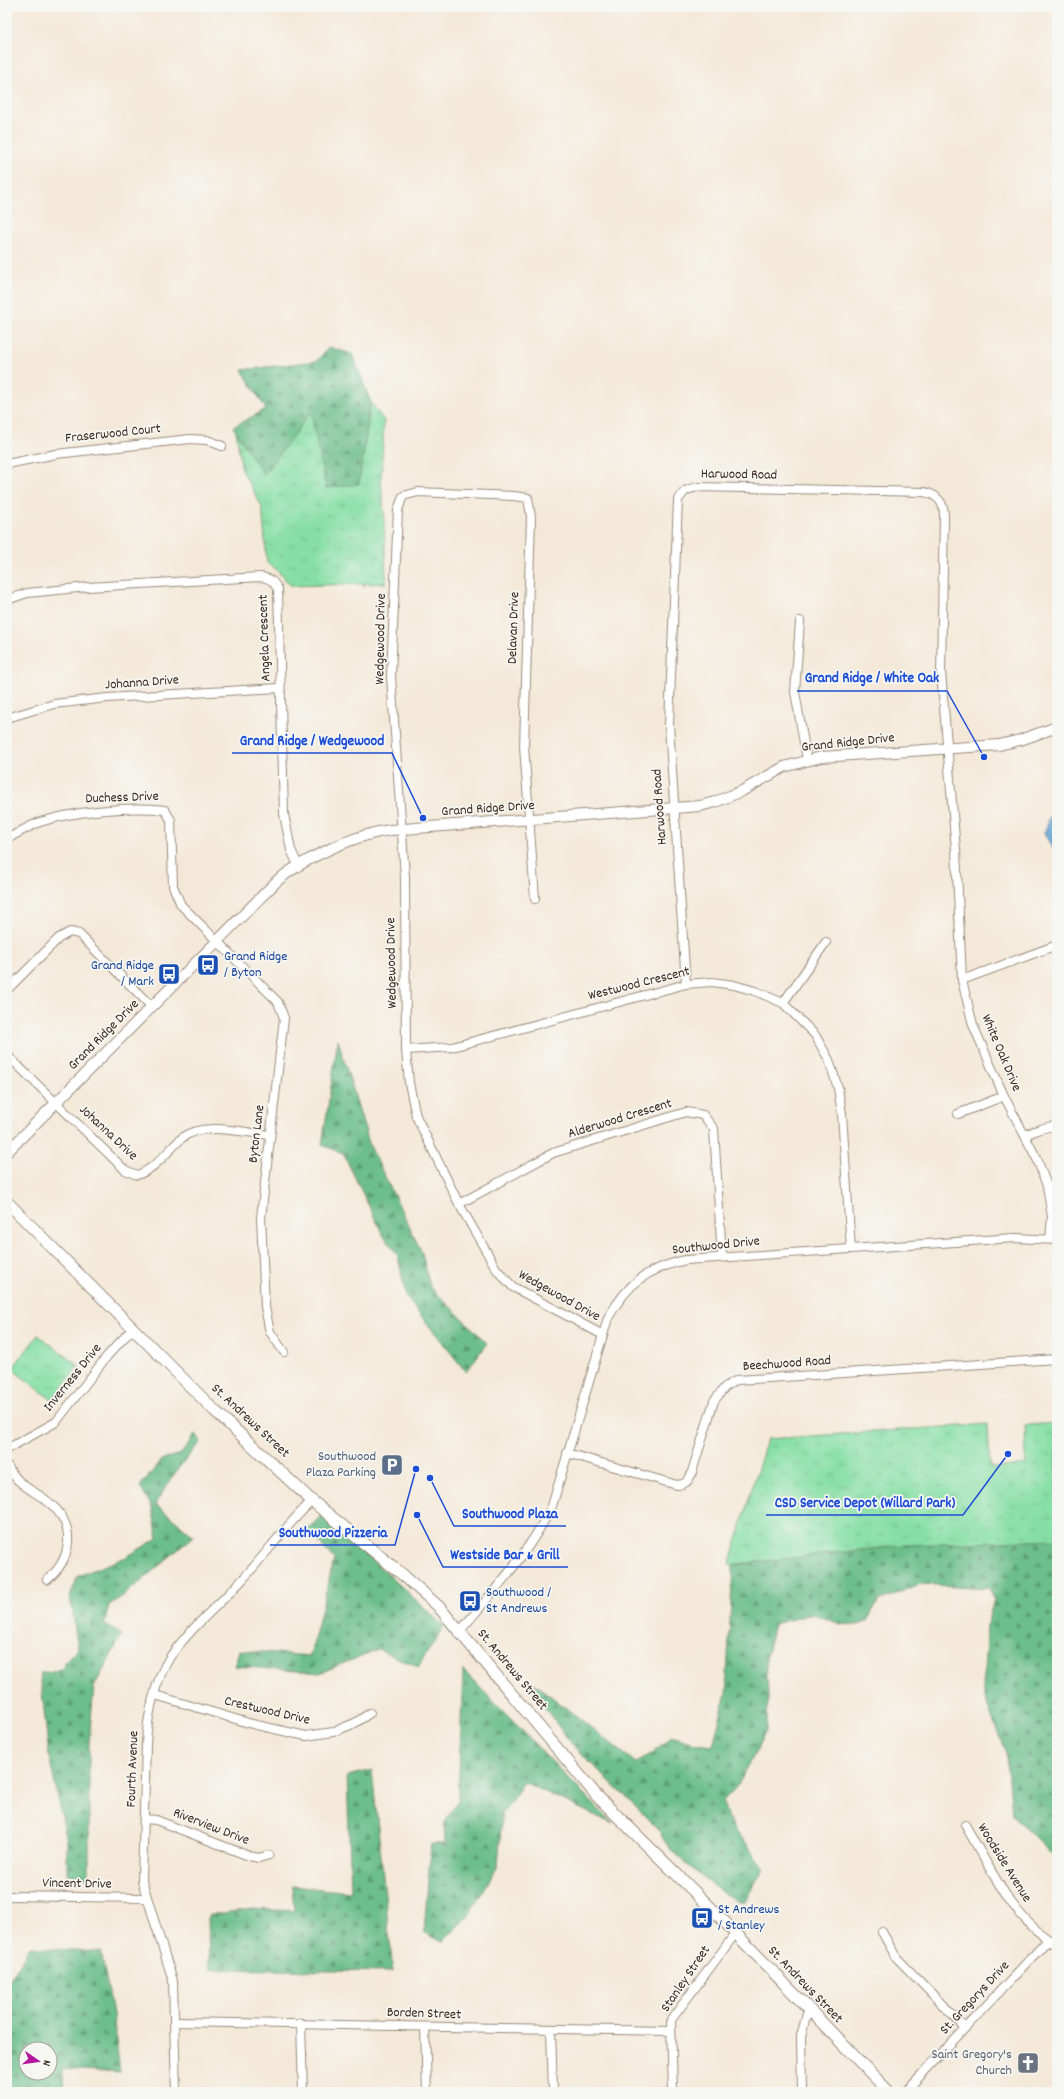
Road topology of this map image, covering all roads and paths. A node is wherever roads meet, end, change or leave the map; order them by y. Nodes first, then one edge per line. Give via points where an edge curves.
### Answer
1 (222, 446) dead end
2 (7, 464) edge
3 (398, 510) joint
4 (7, 600) edge
5 (800, 621) dead end
6 (280, 688) junction
7 (7, 718) edge
8 (1057, 727) edge
9 (948, 749) junction
10 (807, 760) junction
11 (673, 809) junction
12 (529, 820) junction
13 (402, 829) junction
14 (7, 839) edge
15 (298, 865) junction
16 (536, 899) dead end
17 (217, 941) junction
18 (826, 942) dead end
19 (1057, 945) edge
20 (962, 980) junction
21 (686, 984) junction
22 (7, 990) edge
23 (783, 1003) junction
24 (152, 1006) junction
25 (406, 1050) junction
26 (7, 1055) edge
27 (1004, 1096) junction
28 (56, 1103) junction
29 (958, 1114) dead end
30 (1057, 1125) edge
31 (270, 1135) junction
32 (1024, 1135) junction
33 (7, 1152) edge
34 (7, 1202) edge
35 (459, 1204) junction
36 (1054, 1240) edge
37 (851, 1248) junction
38 (722, 1257) junction
39 (133, 1328) junction
40 (603, 1335) junction
41 (284, 1352) dead end
42 (1057, 1360) edge
43 (7, 1449) edge
44 (567, 1453) junction
45 (7, 1465) edge
46 (312, 1500) junction
47 (47, 1580) dead end
48 (460, 1631) junction
49 (155, 1694) junction
50 (370, 1713) dead end
51 (144, 1819) junction
52 (965, 1825) dead end
53 (269, 1855) dead end
54 (7, 1896) edge
55 (146, 1898) junction
56 (882, 1932) dead end
57 (735, 1934) junction
58 (1048, 1940) junction
59 (1057, 1945) edge
60 (808, 2010) junction
61 (176, 2022) junction
62 (301, 2023) junction
63 (425, 2027) junction
64 (965, 2028) junction
65 (552, 2030) junction
66 (671, 2031) junction
67 (176, 2092) edge
68 (303, 2092) edge
69 (427, 2092) edge
70 (553, 2092) edge
71 (673, 2092) edge
72 (802, 2092) edge
73 (889, 2092) edge
74 (905, 2092) edge

1 - 2 street, Fraserwood Court via 207,440 190,439 56,454
3 - 12 street, Delavan Drive via 402,496 418,492 528,498 531,517 524,746
3 - 13 street, Wedgewood Drive via 391,676
4 - 6 street, Angela Crescent via 27,593 88,586 260,576 268,578 278,589
5 - 10 street via 795,692
6 - 7 street, Johanna Drive via 99,699 54,704
6 - 15 street, Angela Crescent via 284,814 290,850
8 - 9 street, Grand Ridge Drive via 1010,743
9 - 10 street, Grand Ridge Drive
9 - 11 street, Harwood Road via 941,672 944,507 940,500 933,494 924,492 696,487 685,491 678,500 669,725
9 - 20 street, White Oak Drive
10 - 11 street, Grand Ridge Drive via 784,767 729,798 700,806
11 - 12 street, Grand Ridge Drive
11 - 21 street, Harwood Road
12 - 13 street, Grand Ridge Drive
12 - 16 street, Delavan Drive
13 - 15 street, Grand Ridge Drive via 368,834
13 - 25 street, Wedgewood Drive via 405,877
14 - 17 street, Duchess Drive via 39,822 77,813 152,808 166,810 171,820 173,886 182,905
15 - 17 street, Grand Ridge Drive via 278,880
17 - 24 street, Grand Ridge Drive
17 - 31 street, Byton Lane via 278,1002 282,1010 284,1018
18 - 23 street
19 - 20 street
20 - 27 street, White Oak Drive via 973,1025
21 - 23 street, Westwood Crescent via 712,982 734,985
21 - 25 street, Westwood Crescent via 452,1046
22 - 24 street via 59,938 70,932 79,934
23 - 37 street, Westwood Crescent via 815,1035 829,1060 838,1088
24 - 28 street, Grand Ridge Drive
25 - 35 street, Wedgewood Drive via 416,1116
26 - 28 street, Johanna Drive
27 - 29 street
27 - 32 street, White Oak Drive
28 - 31 street, Johanna Drive via 125,1170 137,1175 149,1171 183,1138 198,1131 220,1129
28 - 33 street, Grand Ridge Drive
30 - 32 street
31 - 41 street, Byton Lane via 261,1217 265,1307 270,1332
32 - 36 street, White Oak Drive via 1048,1186
34 - 39 main road, St. Andrews Street
35 - 38 street, Alderwood Crescent via 553,1153 686,1112 703,1115 714,1129
35 - 40 street, Wedgewood Drive via 496,1270 504,1279 513,1287
36 - 37 street, Southwood Drive via 1015,1238
37 - 38 street, Southwood Drive
38 - 40 street, Southwood Drive via 669,1263 636,1280 620,1297 608,1318
39 - 43 street, Inverness Drive via 108,1355 56,1422
39 - 46 main road, St. Andrews Street via 215,1411
40 - 44 street, Southwood Drive
42 - 44 street, Beechwood Road via 737,1380 725,1387 714,1401 691,1475 683,1485
44 - 48 street, Southwood Drive via 552,1506 542,1527
45 - 47 street via 21,1485 52,1505 67,1527 69,1546 66,1555 62,1565
46 - 48 main road, St. Andrews Street via 404,1575 438,1606
46 - 49 street, Fourth Avenue via 180,1644 170,1658
48 - 57 main road, St. Andrews Street via 597,1796
49 - 50 street, Crestwood Drive via 252,1724 306,1736 333,1732 355,1723
49 - 51 street, Fourth Avenue via 147,1727
51 - 53 street, Riverview Drive via 156,1820 249,1856 259,1858
51 - 55 street, Fourth Avenue via 142,1881
52 - 58 street, Woodside Avenue via 1009,1899 1026,1921
54 - 55 street, Vincent Drive
55 - 61 street, Fourth Avenue via 173,1981
56 - 64 street via 896,1957
57 - 60 main road, St. Andrews Street
57 - 66 street, Stanley Street via 671,2020
58 - 59 street, Woodside Avenue
58 - 64 street, St. Gregorys Drive
60 - 72 street via 801,2036
60 - 73 main road, St. Andrews Street
61 - 62 street, Borden Street
61 - 67 street, Fourth Avenue
62 - 63 street, Borden Street
62 - 68 street
63 - 65 street, Borden Street
63 - 69 street
64 - 74 street, St. Gregorys Drive
65 - 66 street, Borden Street
65 - 70 street
66 - 71 street, Stanley Street

